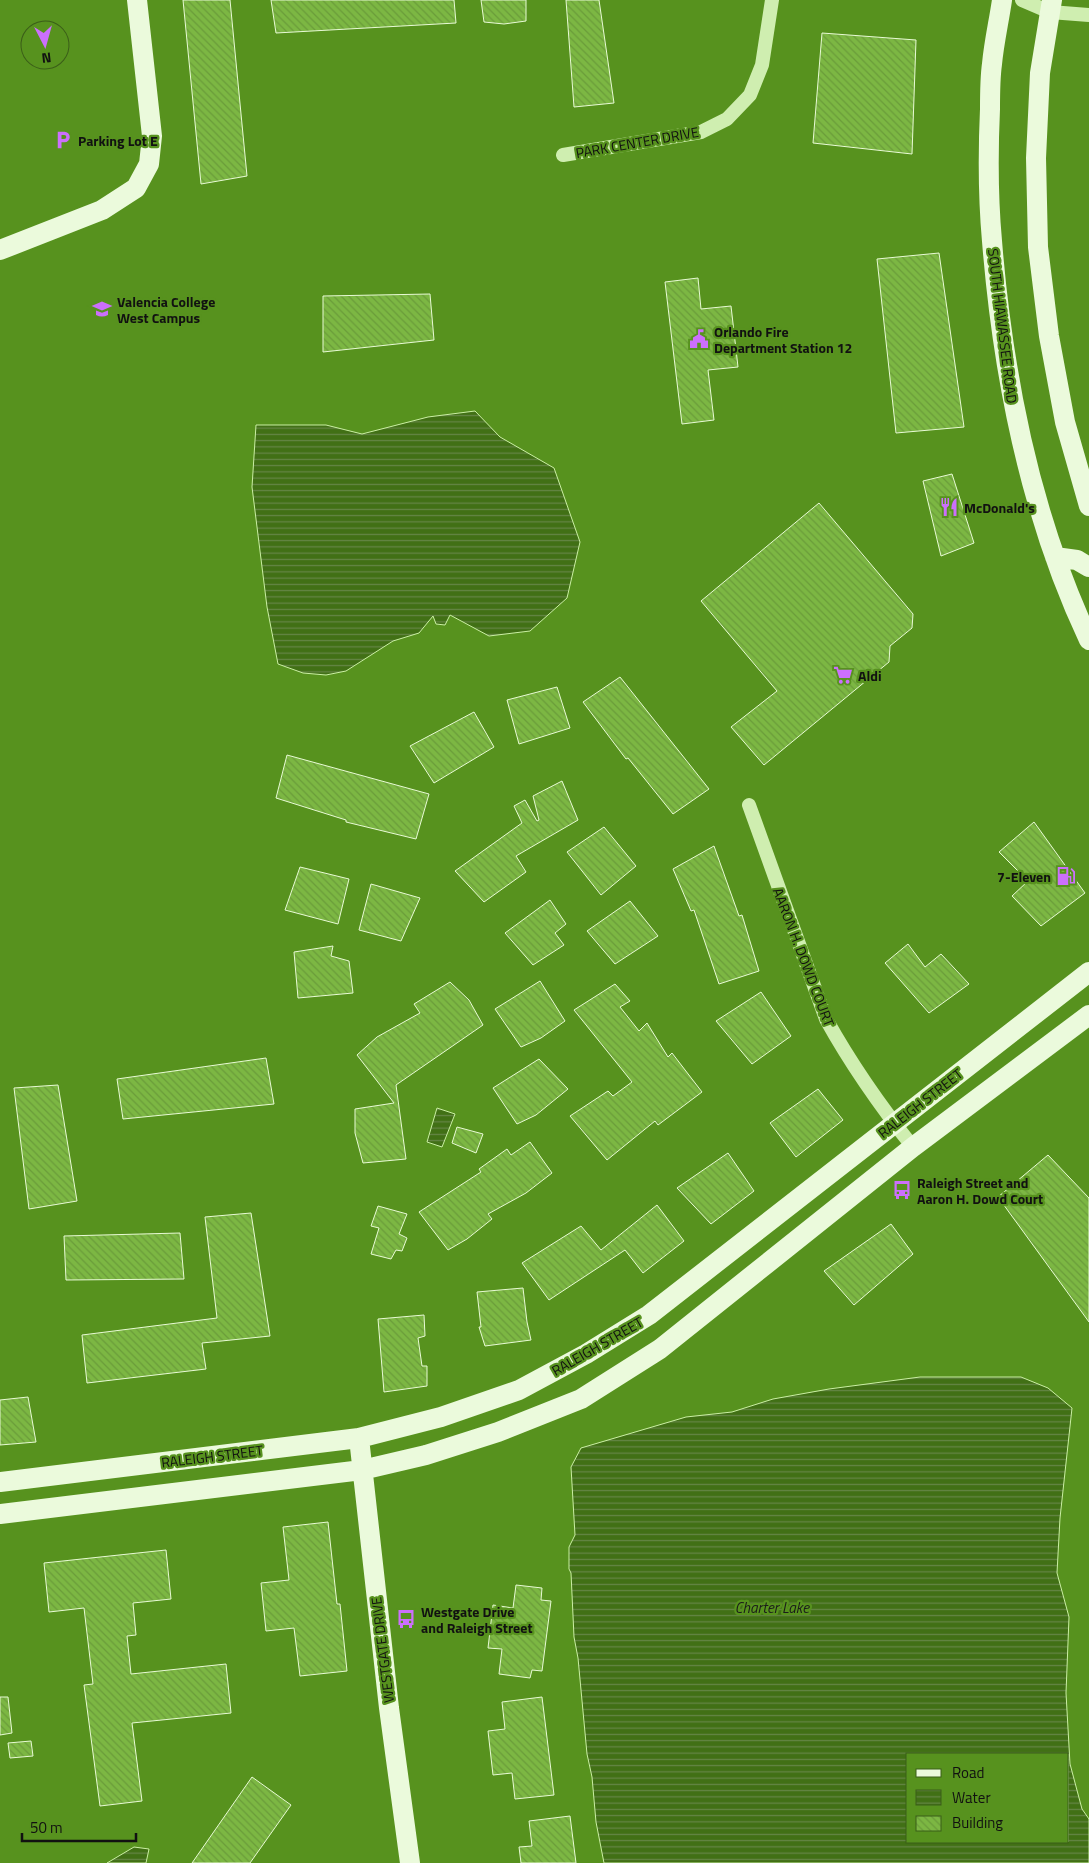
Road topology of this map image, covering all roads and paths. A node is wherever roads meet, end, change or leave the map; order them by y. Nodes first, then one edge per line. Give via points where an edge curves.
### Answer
1 (137, 0) edge
2 (772, 0) edge
3 (1002, 0) edge
4 (1022, 0) edge
5 (1051, 6) edge
6 (1089, 15) edge
7 (563, 155) dead end
8 (0, 250) edge
9 (1089, 506) edge
10 (1055, 557) junction
11 (1089, 567) edge
12 (1089, 640) edge
13 (749, 806) dead end
14 (1089, 972) edge
15 (1089, 1015) edge
16 (894, 1124) junction
17 (913, 1147) junction
18 (359, 1438) junction
19 (362, 1470) junction
20 (0, 1482) edge
21 (0, 1514) edge
22 (410, 1863) edge

1 - 8 street via 152,136 148,164 136,188 102,210
2 - 7 street, PARK CENTER DRIVE via 762,65 750,95 727,118 701,132
3 - 10 street, SOUTH HIAWASSEE ROAD via 992,65 988,142 989,206 996,286 1015,418
4 - 5 street
5 - 6 street
5 - 9 street via 1040,73 1036,158 1038,247 1049,336 1066,422
10 - 11 street via 1077,560
10 - 12 street, SOUTH HIAWASSEE ROAD
13 - 16 street, AARON H. DOWD COURT via 826,1020
14 - 16 street, RALEIGH STREET
15 - 17 street
16 - 17 street, AARON H. DOWD COURT
16 - 18 street, RALEIGH STREET via 649,1315 586,1354 518,1390 441,1418
17 - 19 street via 660,1349 581,1399 498,1432 426,1455
18 - 19 street, WESTGATE DRIVE
18 - 20 street, RALEIGH STREET
19 - 21 street
19 - 22 street, WESTGATE DRIVE

